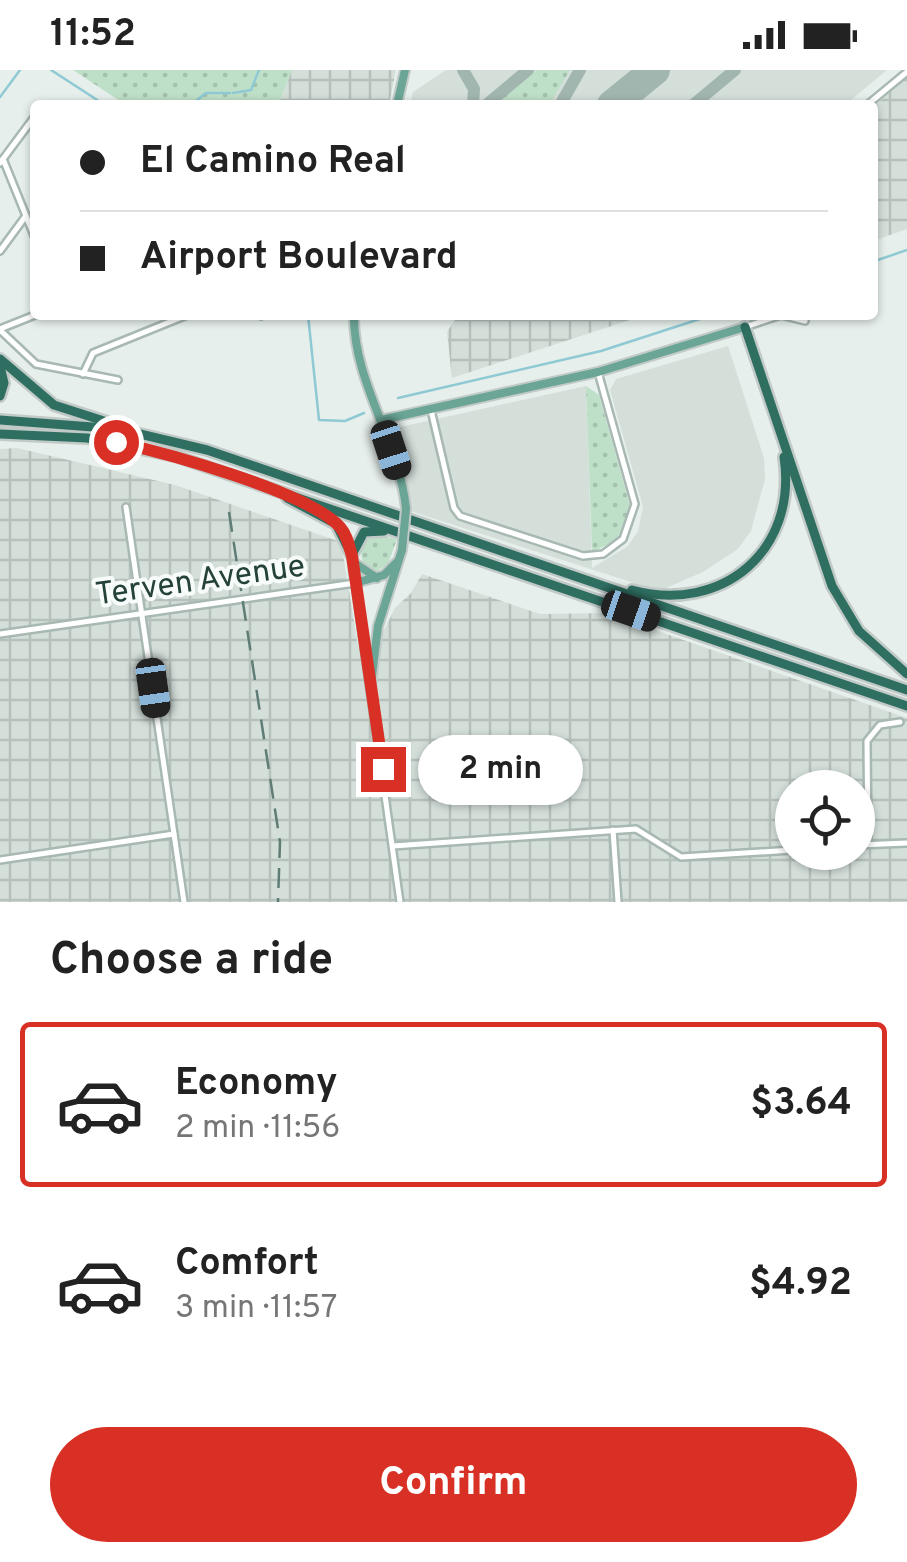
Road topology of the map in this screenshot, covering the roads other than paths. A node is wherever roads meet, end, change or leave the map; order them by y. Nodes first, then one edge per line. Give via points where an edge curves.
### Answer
1 (405, 70) edge
2 (907, 72) edge
3 (398, 100) edge
4 (872, 100) edge
5 (30, 123) edge
6 (1, 161) edge
7 (26, 216) junction
8 (30, 226) edge
9 (0, 251) edge
10 (30, 317) edge
11 (175, 320) edge
12 (354, 320) edge
13 (766, 320) edge
14 (801, 320) edge
15 (805, 321) dead end
16 (744, 327) junction
17 (0, 330) edge
18 (0, 362) edge
19 (598, 372) junction
20 (83, 374) junction
21 (118, 380) dead end
22 (0, 396) edge
23 (431, 410) junction
24 (0, 420) edge
25 (381, 420) junction
26 (148, 435) junction
27 (0, 437) edge
28 (783, 446) junction
29 (232, 474) junction
30 (126, 506) dead end
31 (440, 546) junction
32 (400, 554) junction
33 (353, 559) junction
34 (376, 578) junction
35 (356, 582) junction
36 (596, 583) junction
37 (142, 613) junction
38 (0, 634) edge
39 (907, 674) edge
40 (371, 684) junction
41 (907, 690) edge
42 (907, 706) edge
43 (900, 722) dead end
44 (868, 770) edge
45 (613, 830) junction
46 (174, 834) junction
47 (907, 843) edge
48 (875, 844) edge
49 (393, 846) junction
50 (775, 851) edge
51 (0, 860) edge
52 (184, 902) edge
53 (400, 902) edge
54 (618, 902) edge

1 - 3 main road
2 - 4 street
5 - 6 street
6 - 7 street
7 - 8 street
7 - 9 street
10 - 17 street
11 - 20 street via 93,353
12 - 25 main road
13 - 16 street
14 - 15 street
16 - 19 main road
16 - 28 highway
17 - 20 street via 36,364
18 - 22 highway
18 - 26 highway via 59,408
19 - 23 main road
19 - 23 street via 635,504 624,539 595,556 570,554 460,516
20 - 21 street
23 - 25 main road
24 - 26 highway
25 - 32 main road, bridge via 404,494
26 - 36 highway
27 - 29 highway via 87,438
28 - 36 highway via 780,520 762,552 738,575 678,596
28 - 39 highway via 839,600 869,642
29 - 31 highway
29 - 33 highway via 330,519 345,534
30 - 37 street
31 - 33 highway via 370,530 360,536
31 - 42 highway
32 - 34 main road, Terven Avenue
32 - 40 main road via 378,626
33 - 34 main road
33 - 35 main road
34 - 35 main road, Terven Avenue
35 - 37 street, Terven Avenue
35 - 40 street
36 - 41 highway
37 - 38 street, Terven Avenue
37 - 46 street
40 - 49 street
43 - 44 street via 880,725 868,741
45 - 49 street
45 - 50 street via 644,832 681,857
45 - 54 street
46 - 51 street
46 - 52 street
47 - 48 street
49 - 53 street

